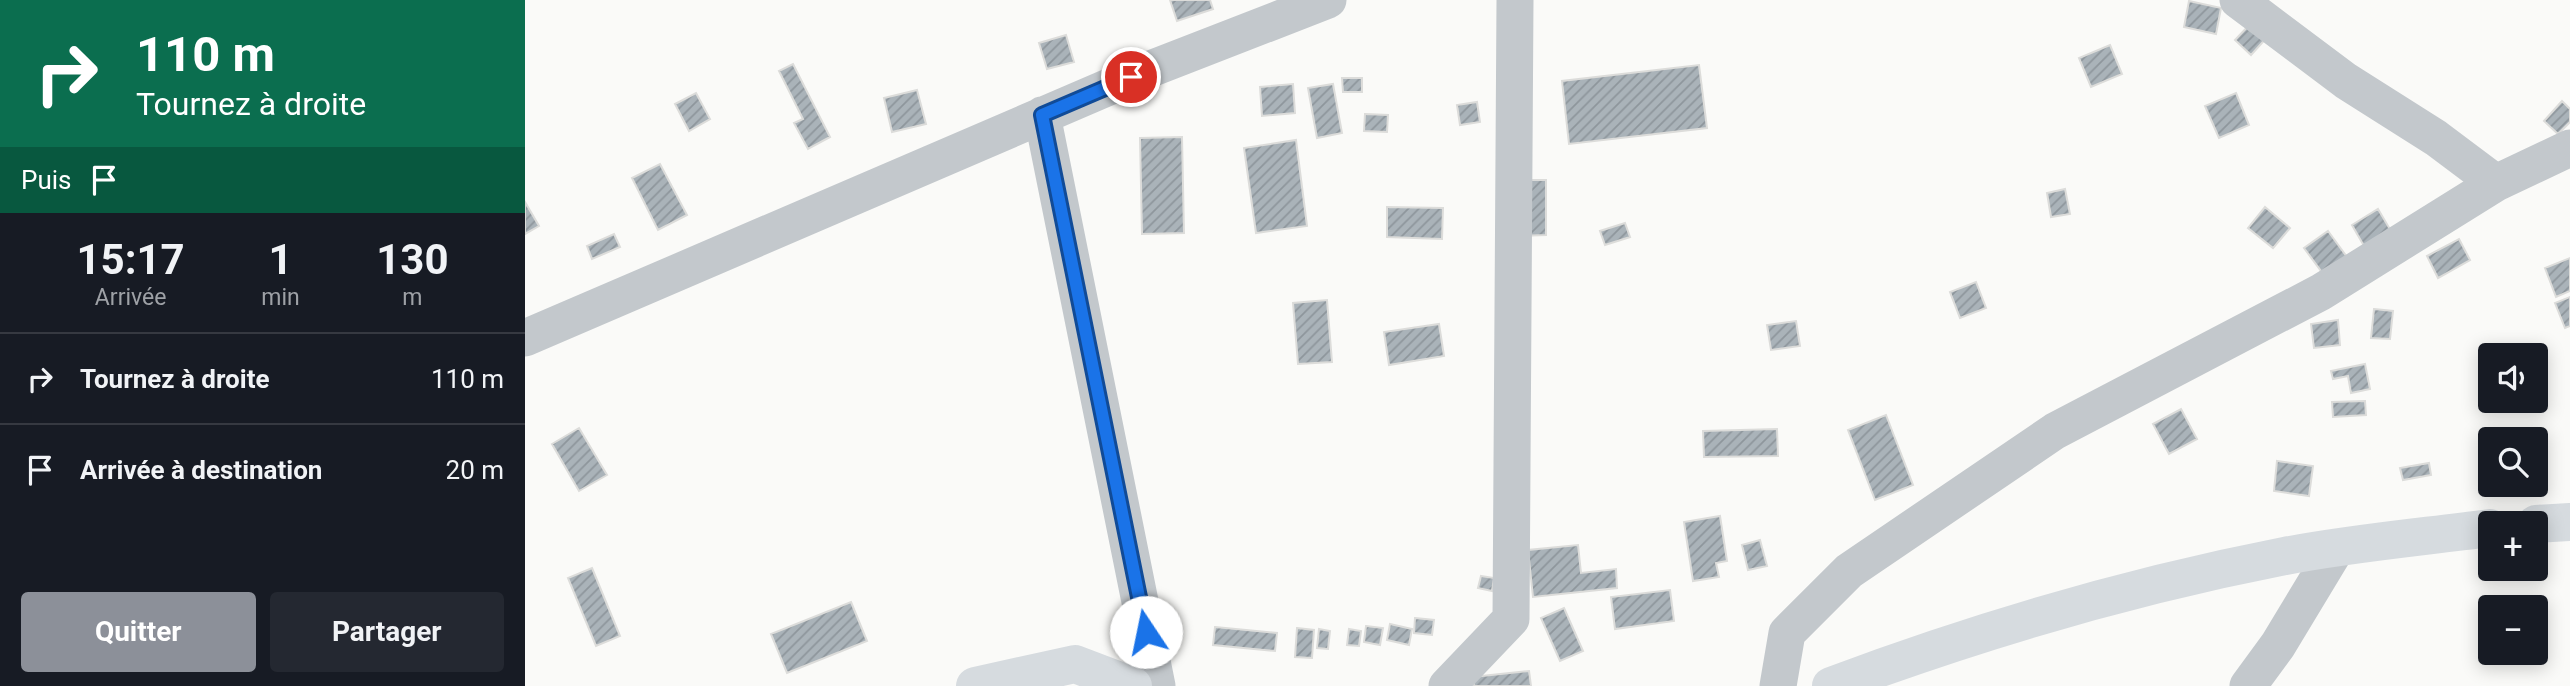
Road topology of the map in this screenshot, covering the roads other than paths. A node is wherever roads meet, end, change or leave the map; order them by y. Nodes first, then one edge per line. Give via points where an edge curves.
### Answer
1 (1328, 0) edge
2 (1515, 0) edge
3 (2238, 0) edge
4 (1042, 115) junction
5 (2570, 148) edge
6 (2496, 183) junction
7 (525, 338) edge
8 (2570, 522) edge
9 (2548, 523) edge
10 (2478, 530) edge
11 (2336, 549) junction
12 (975, 686) edge
13 (1133, 686) edge
14 (1157, 686) edge
15 (1447, 686) edge
16 (1778, 686) edge
17 (1831, 686) edge
18 (2248, 686) edge

1 - 4 street
2 - 15 street via 1511,620
3 - 6 street via 2346,81
4 - 7 street
4 - 14 street
5 - 6 street
6 - 16 street via 2321,292 2055,432 1849,571 1787,633
8 - 9 main road
10 - 11 main road
11 - 17 main road via 2273,559 2003,627
11 - 18 street
12 - 13 main road via 1075,664

